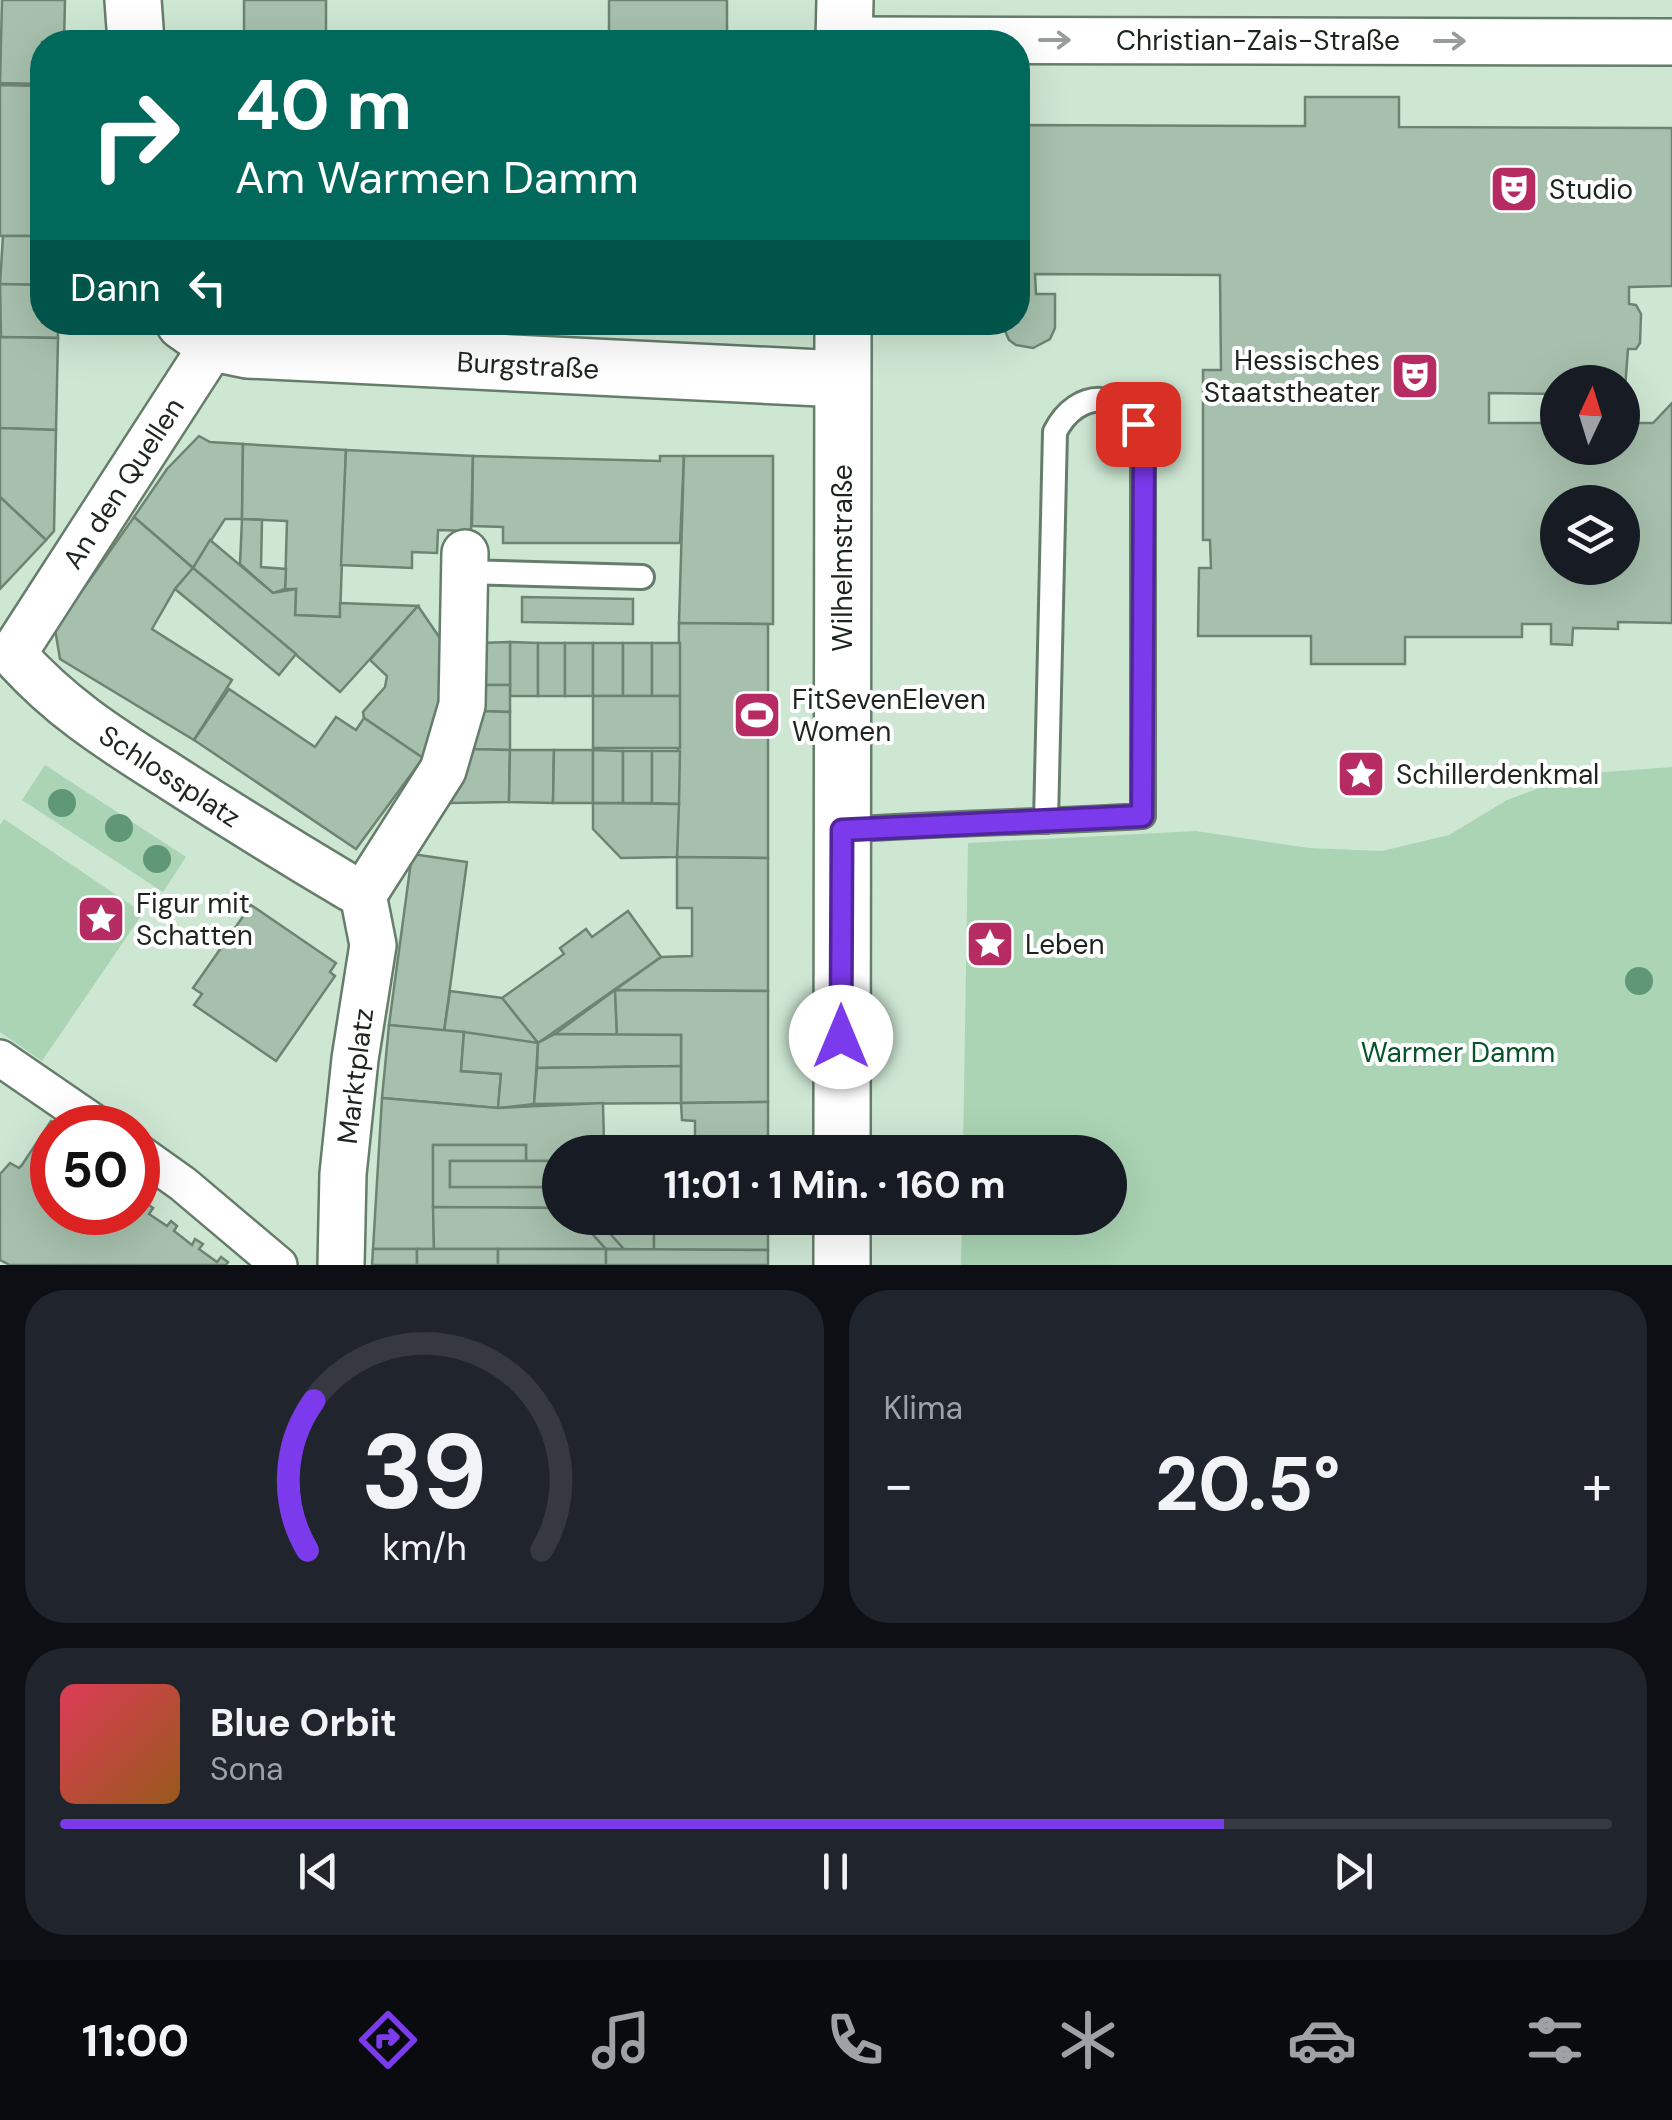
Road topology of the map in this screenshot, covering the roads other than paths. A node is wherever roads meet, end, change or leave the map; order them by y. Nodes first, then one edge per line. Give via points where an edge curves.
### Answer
1 (133, 0) edge
2 (845, 28) edge
3 (135, 30) edge
4 (963, 30) edge
5 (1030, 31) edge
6 (1672, 42) edge
7 (198, 335) edge
8 (205, 335) edge
9 (843, 335) edge
10 (842, 379) junction
11 (464, 563) joint
12 (642, 577) dead end
13 (4, 656) edge
14 (1046, 821) junction
15 (842, 830) junction
16 (362, 890) junction
17 (5, 1072) edge
18 (62, 1105) edge
19 (842, 1135) edge
20 (160, 1168) edge
21 (842, 1235) edge
22 (279, 1265) edge
23 (341, 1265) edge
24 (842, 1265) edge

1 - 3 main road
2 -> 4 street, Christian-Zais-Straße
5 -> 6 street, Christian-Zais-Straße
7 - 13 street, An den Quellen
8 - 10 main road, Burgstraße via 248,350
9 - 10 main road, Wilhelmstraße
10 - 15 main road, Wilhelmstraße
11 - 12 lane
11 - 16 street via 462,705 443,770
13 - 16 street, Schlossplatz via 98,730
14 - 14 lane via 1054,432 1075,406 1090,400 1119,404 1143,436 1142,816
14 - 15 lane
15 - 19 main road, Wilhelmstraße
16 - 23 street, Marktplatz via 373,946 343,1174
17 - 18 street
20 - 22 street
21 - 24 main road

